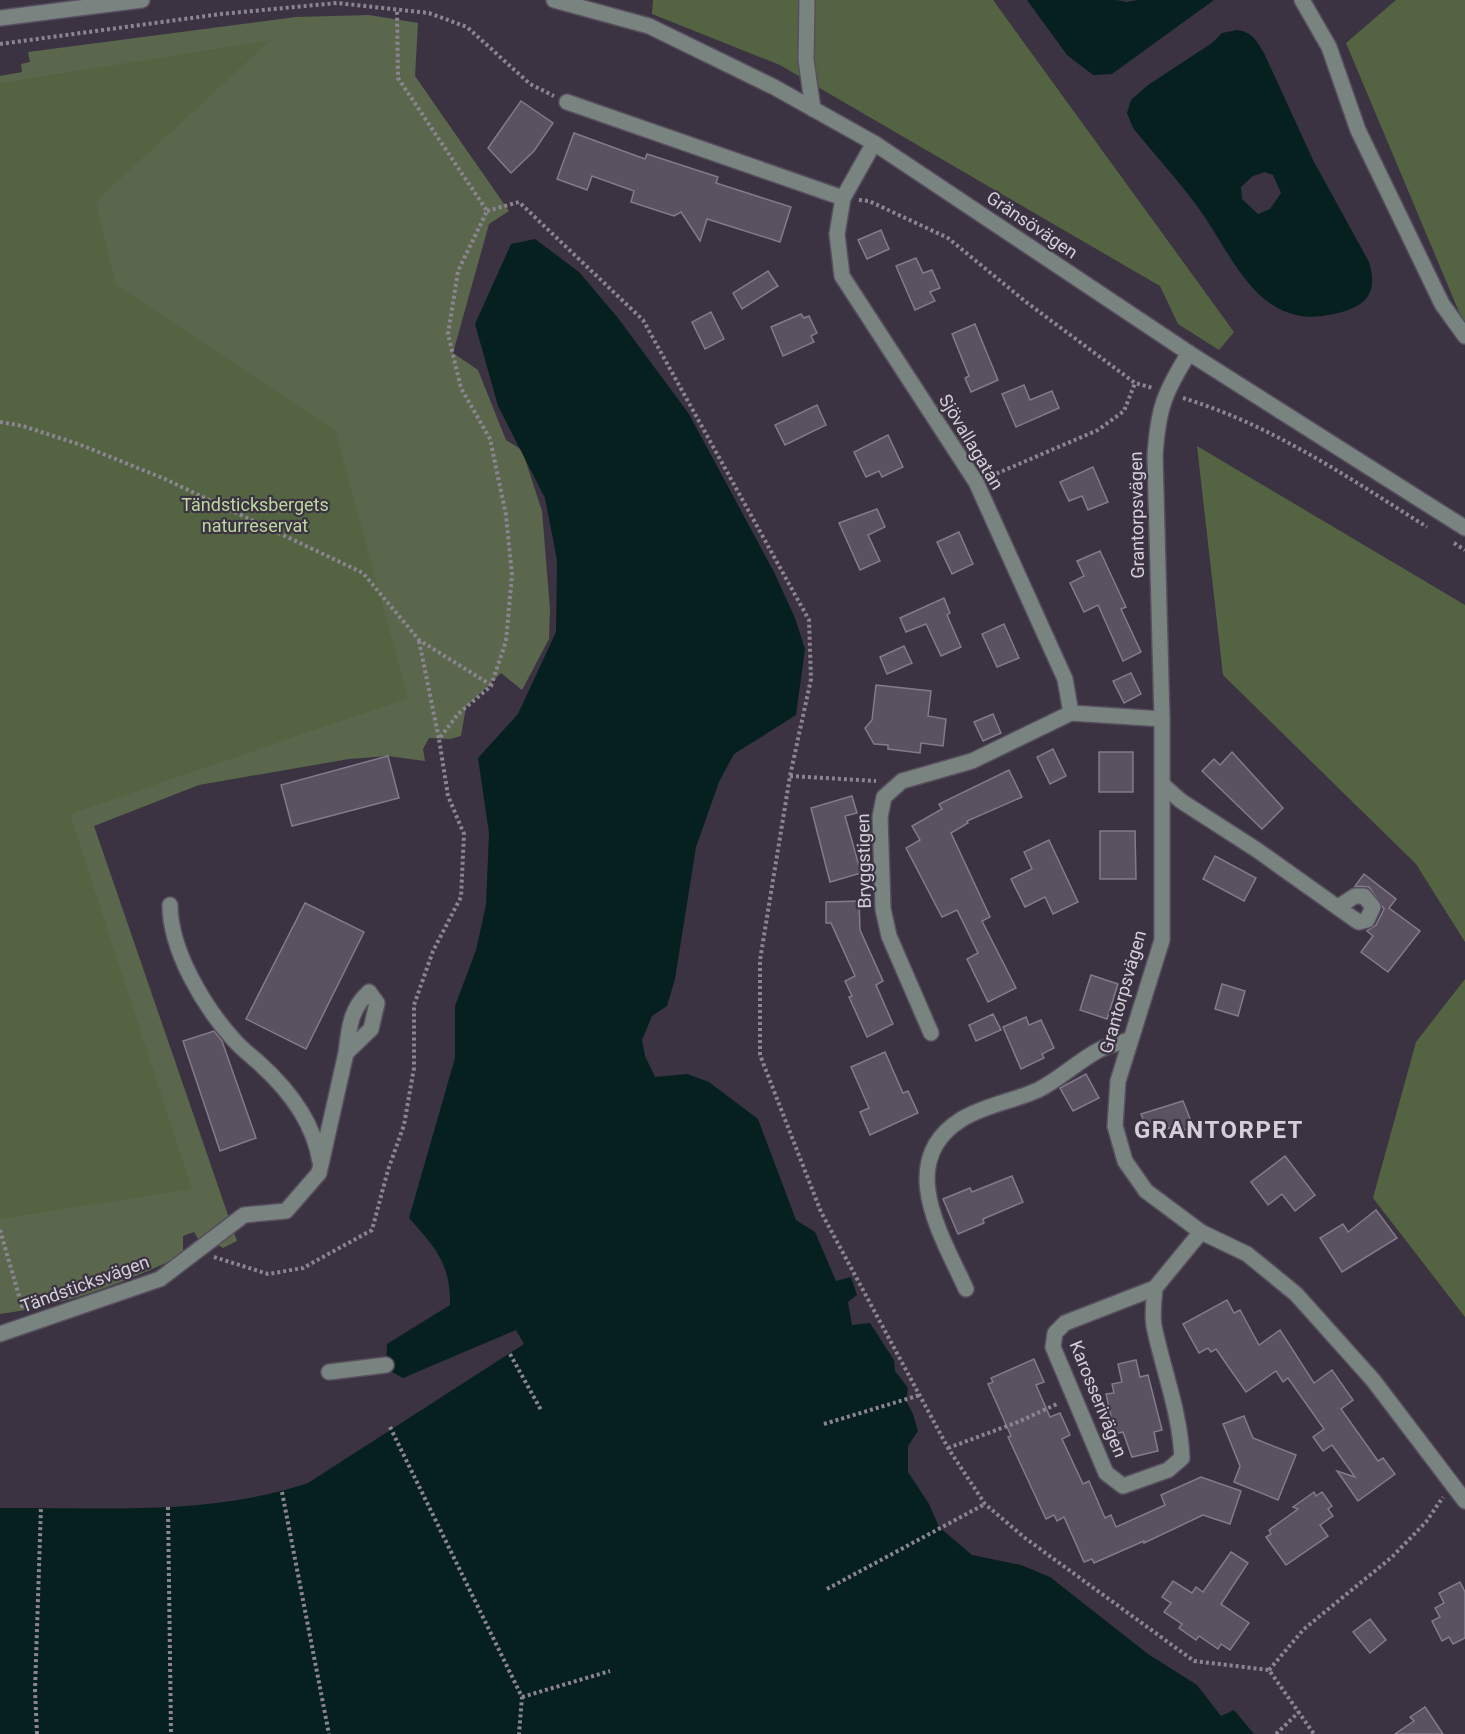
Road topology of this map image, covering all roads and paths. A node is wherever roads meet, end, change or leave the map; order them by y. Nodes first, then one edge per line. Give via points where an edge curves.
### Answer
1 (142, 0) edge
2 (554, 0) edge
3 (807, 0) edge
4 (1302, 0) edge
5 (397, 9) junction
6 (0, 18) edge
7 (0, 44) edge
8 (567, 102) joint
9 (813, 109) junction
10 (874, 143) junction
11 (843, 198) junction
12 (486, 211) junction
13 (1465, 336) edge
14 (1189, 353) junction
15 (1135, 383) junction
16 (1165, 392) junction
17 (0, 422) edge
18 (976, 482) junction
19 (1465, 528) edge
20 (1436, 532) dead end
21 (1446, 538) dead end
22 (1465, 550) edge
23 (419, 640) junction
24 (491, 686) junction
25 (1071, 713) junction
26 (1162, 719) junction
27 (439, 739) junction
28 (790, 776) junction
29 (1163, 785) junction
30 (889, 792) junction
31 (170, 905) dead end
32 (1338, 907) dead end
33 (931, 1033) dead end
34 (1129, 1040) junction
35 (346, 1053) dead end
36 (321, 1165) junction
37 (0, 1230) edge
38 (1201, 1232) junction
39 (196, 1252) junction
40 (1155, 1288) junction
41 (966, 1289) dead end
42 (28, 1326) junction
43 (0, 1334) edge
44 (510, 1354) dead end
45 (386, 1365) dead end
46 (329, 1372) dead end
47 (920, 1395) junction
48 (1072, 1396) junction
49 (541, 1410) dead end
50 (824, 1424) dead end
51 (390, 1428) dead end
52 (948, 1448) junction
53 (1452, 1484) junction
54 (282, 1492) dead end
55 (1465, 1501) edge
56 (985, 1504) junction
57 (41, 1507) dead end
58 (168, 1507) dead end
59 (827, 1589) dead end
60 (1269, 1670) junction
61 (610, 1671) dead end
62 (522, 1697) junction
63 (1299, 1712) junction
64 (37, 1734) edge
65 (171, 1734) edge
66 (329, 1734) edge
67 (519, 1734) edge
68 (1276, 1734) edge
69 (1314, 1734) edge

1 - 6 street
2 - 9 street, Gränsövägen via 649,26
3 - 9 street via 806,60
4 - 13 street via 1329,47 1358,130 1442,304
5 - 7 path via 337,3 220,14
5 - 8 path via 429,13 467,27 530,84
5 - 12 path via 398,78
8 - 11 street
9 - 10 street, Gränsövägen
10 - 11 street, Sjövallagatan
10 - 14 street, Gränsövägen
11 - 15 path via 868,201 948,238
11 - 18 street, Sjövallagatan via 837,234 842,276
12 - 24 path via 458,271 448,334 461,388 490,439 506,515 512,575 506,641
12 - 28 path via 519,202 643,320 809,620 811,679
14 - 16 street, Grantorpsvägen
14 - 19 street, Gränsövägen
15 - 16 path
15 - 18 path via 1124,411 1098,430
16 - 20 path via 1223,410 1310,454
16 - 26 street, Grantorpsvägen via 1157,419 1155,456
17 - 23 path via 81,445 363,573
18 - 25 street, Sjövallagatan via 1065,679
21 - 22 path
23 - 24 path
23 - 27 path
24 - 27 path via 458,714
25 - 26 street, Bryggstigen
25 - 30 street, Bryggstigen via 972,761 902,781
26 - 29 street, Grantorpsvägen
27 - 39 path via 448,796 464,834 461,897 433,951 414,1005 414,1068 404,1125 372,1230 303,1268 268,1274
28 - 30 path via 876,781
28 - 47 path via 760,960 760,1055 821,1212
29 - 32 street
29 - 34 street, Grantorpsvägen via 1162,940
30 - 33 street, Bryggstigen via 884,797 880,817 883,909 889,936
31 - 36 street via 170,925 190,976 234,1041 295,1100 318,1146
34 - 38 street, Grantorpsvägen via 1118,1081 1115,1126 1125,1161 1146,1191
34 - 41 street via 1100,1049 1038,1090 964,1118 943,1132 929,1161 929,1210
35 - 36 street
36 - 39 street, Tändsticksvägen via 319,1173 286,1211 244,1215
37 - 42 path
38 - 40 street, Karosserivägen
38 - 53 street, Grantorpsvägen via 1246,1254 1296,1294 1373,1380
39 - 42 street, Tändsticksvägen via 160,1279
40 - 48 street, Karosserivägen via 1065,1323 1055,1333 1053,1347
40 - 48 street, Karosserivägen via 1154,1323 1172,1388 1182,1458 1168,1470 1123,1486 1107,1473
42 - 43 street, Tändsticksvägen
44 - 49 path
45 - 46 street
47 - 50 path
47 - 52 path
48 - 52 path via 1018,1422
51 - 62 path
52 - 56 path
53 - 55 street, Grantorpsvägen
53 - 60 path via 1426,1522 1392,1557 1304,1629
54 - 66 path
56 - 59 path
56 - 60 path via 1025,1538 1194,1661
57 - 64 path
58 - 65 path
60 - 63 path
61 - 62 path
62 - 67 path
63 - 68 path
63 - 69 path

